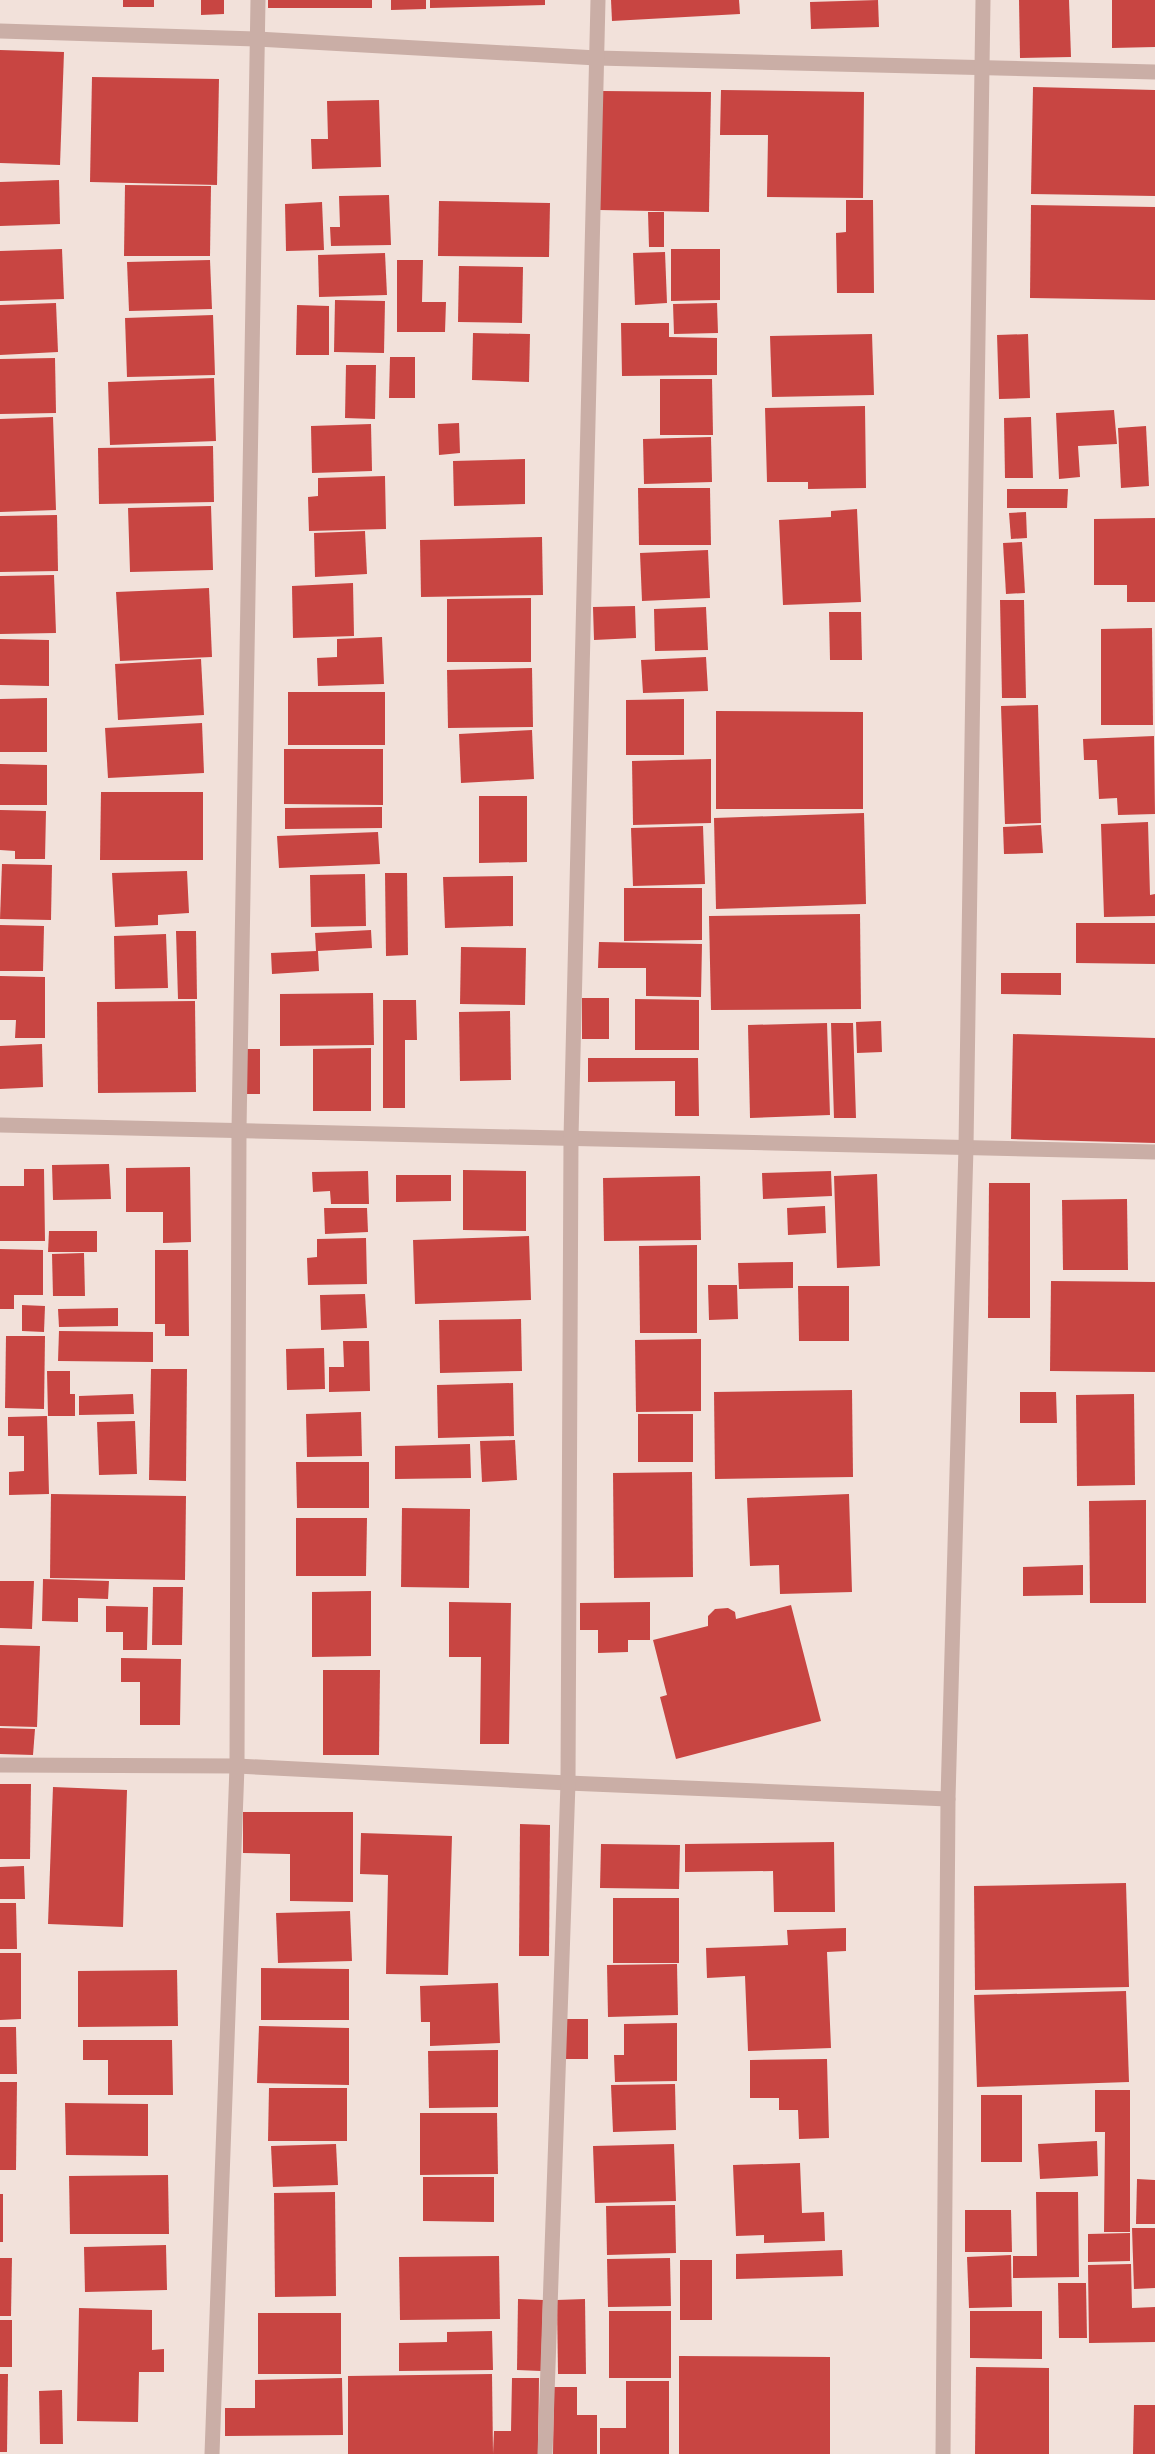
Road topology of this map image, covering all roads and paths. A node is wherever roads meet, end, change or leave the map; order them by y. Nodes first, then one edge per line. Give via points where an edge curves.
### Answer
1 (258, 0) edge
2 (598, 0) edge
3 (983, 0) edge
4 (0, 31) edge
5 (257, 39) junction
6 (597, 58) junction
7 (982, 68) junction
8 (1155, 72) edge
9 (0, 1125) edge
10 (238, 1130) junction
11 (571, 1138) junction
12 (966, 1147) junction
13 (1155, 1152) edge
14 (0, 1765) edge
15 (237, 1766) junction
16 (568, 1783) junction
17 (948, 1799) junction
18 (212, 2454) edge
19 (545, 2454) edge
20 (943, 2454) edge

1 - 5 street
2 - 6 street
3 - 7 street
4 - 5 street
5 - 6 street
5 - 10 street
6 - 7 street
6 - 11 street
7 - 8 street
7 - 12 street
9 - 10 street
10 - 11 street
10 - 15 street
11 - 12 street
11 - 16 street
12 - 13 street
12 - 17 street
14 - 15 street
15 - 16 street
15 - 18 street
16 - 17 street
16 - 19 street
17 - 20 street

